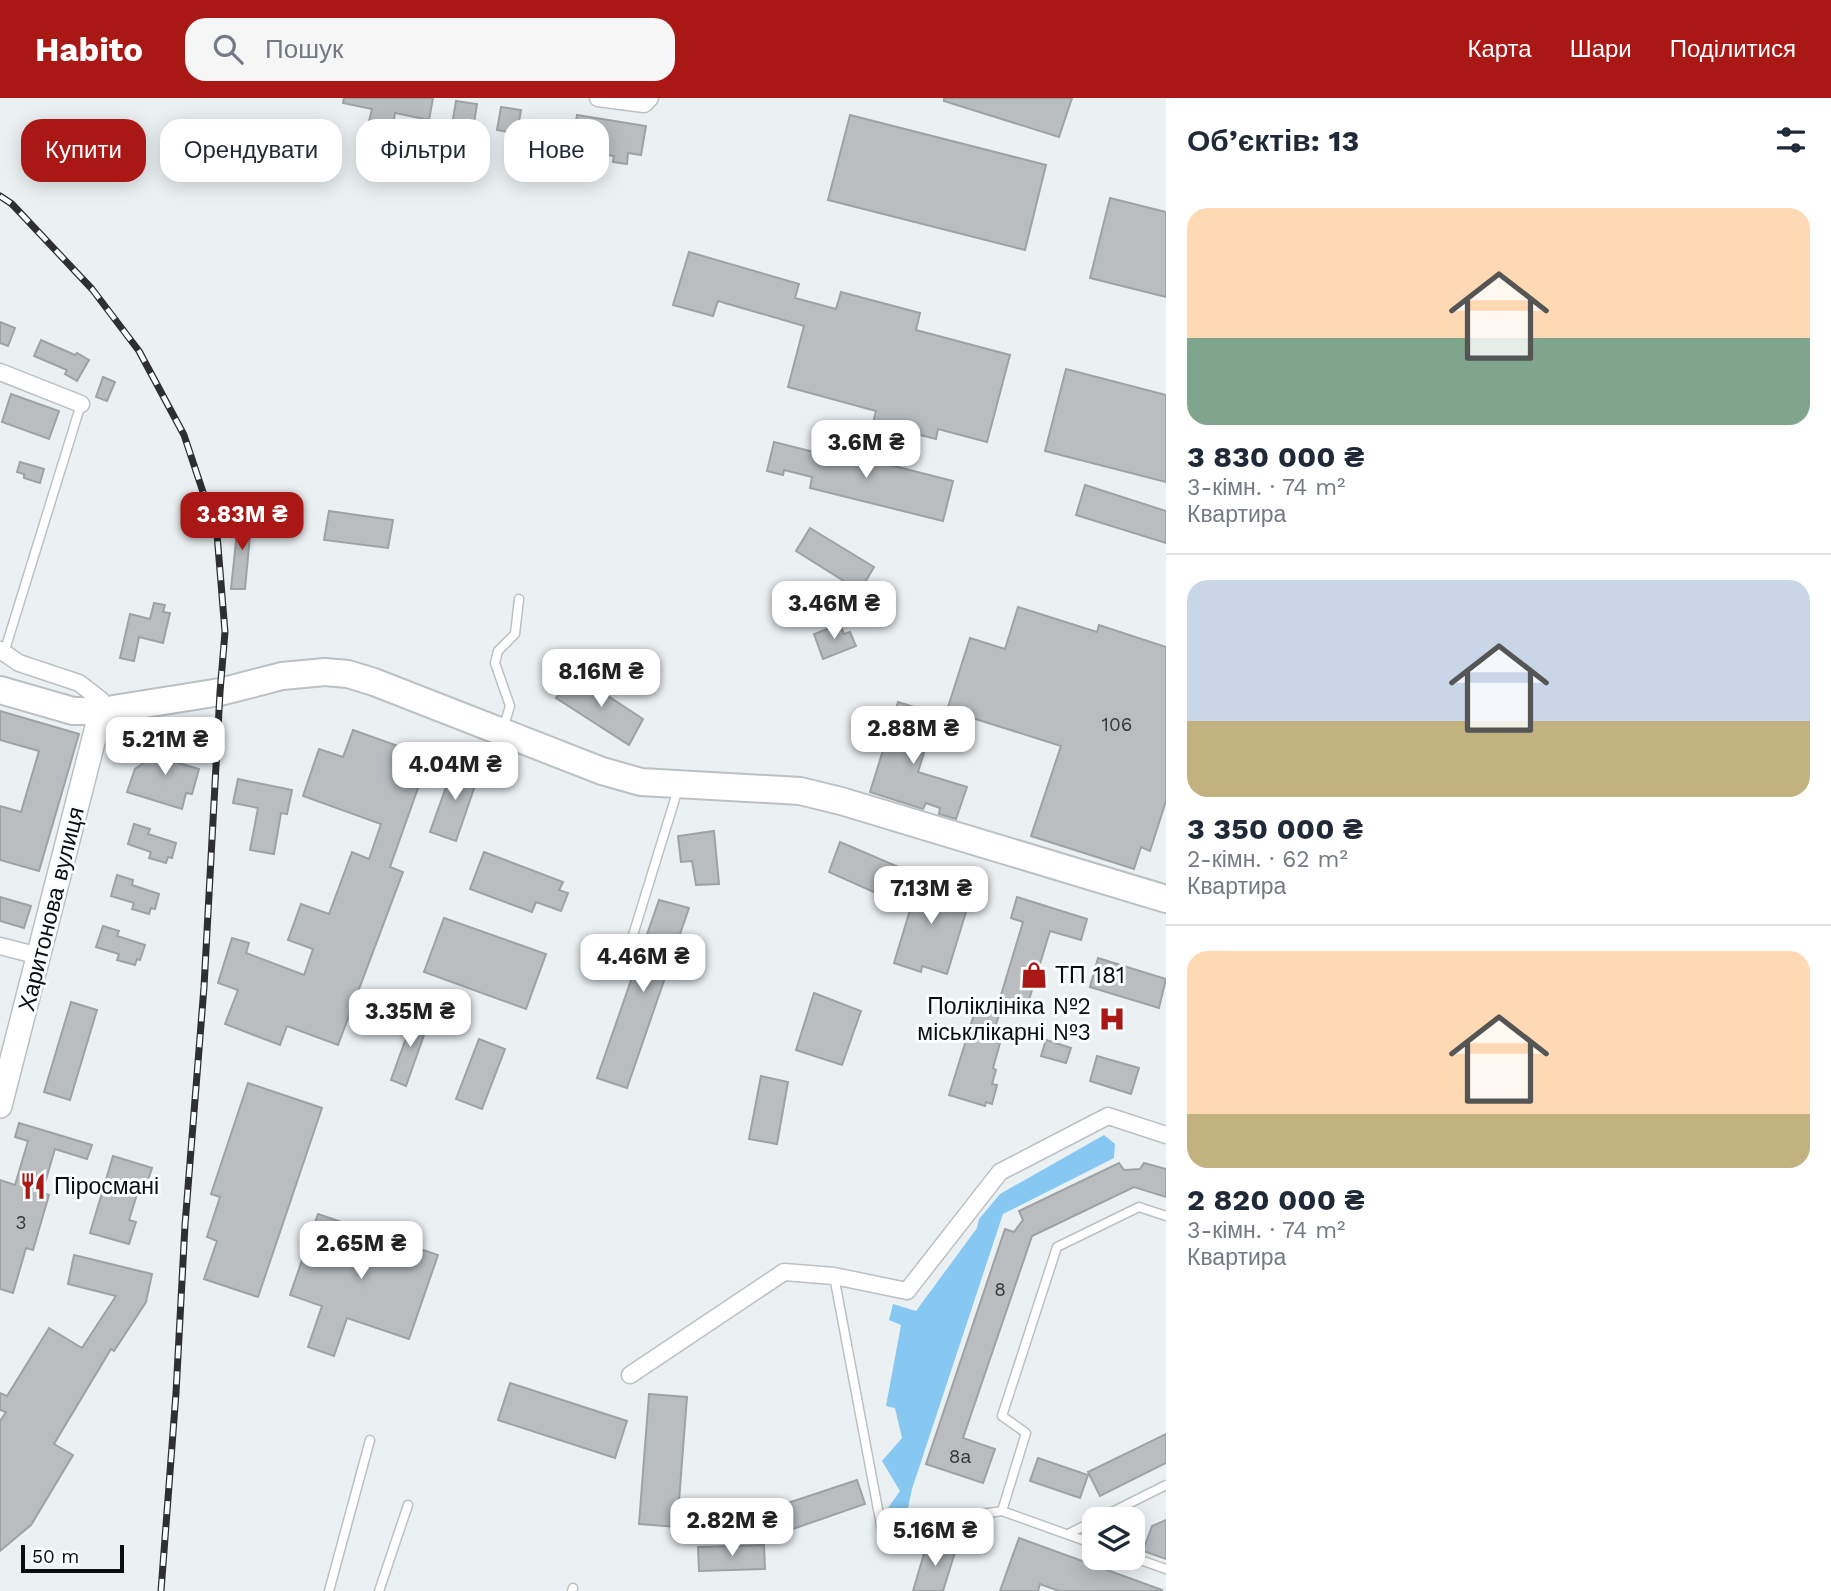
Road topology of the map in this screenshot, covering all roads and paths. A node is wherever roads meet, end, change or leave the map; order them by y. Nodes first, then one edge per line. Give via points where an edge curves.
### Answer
1 (598, 98) edge
2 (650, 98) edge
3 (0, 372) edge
4 (81, 404) joint
5 (519, 599) dead end
6 (2, 651) edge
7 (0, 690) edge
8 (101, 711) junction
9 (503, 732) junction
10 (680, 783) junction
11 (1166, 899) edge
12 (0, 946) edge
13 (40, 956) junction
14 (621, 974) dead end
15 (0, 1106) edge
16 (1166, 1135) edge
17 (1166, 1216) edge
18 (834, 1276) junction
19 (630, 1375) dead end
20 (370, 1440) dead end
21 (1166, 1485) edge
22 (408, 1505) dead end
23 (1122, 1507) edge
24 (1002, 1511) junction
25 (1082, 1527) edge
26 (1068, 1534) junction
27 (1082, 1539) edge
28 (1145, 1562) edge
29 (1166, 1569) edge
30 (329, 1591) edge
31 (379, 1591) edge

1 - 2 street via 644,104
3 - 4 street
4 - 6 lane
5 - 9 lane via 515,634 498,651 495,663 510,706
6 - 8 street via 19,663 79,683 101,700
7 - 8 main road via 72,711
8 - 9 main road via 325,671 374,682
8 - 13 street, Харитонова вулиця
9 - 10 main road via 641,782
10 - 11 main road via 800,790
10 - 14 lane
12 - 13 street
13 - 15 street, Харитонова вулиця
16 - 18 street via 1108,1116 1000,1172 907,1291
17 - 24 lane via 1139,1207 1057,1247 1002,1416 1027,1433
18 - 19 street via 784,1272
18 - 24 lane via 883,1536 888,1543 916,1524
20 - 30 lane
21 - 23 lane
22 - 31 lane
24 - 26 lane
25 - 26 lane
26 - 27 lane
28 - 29 lane

